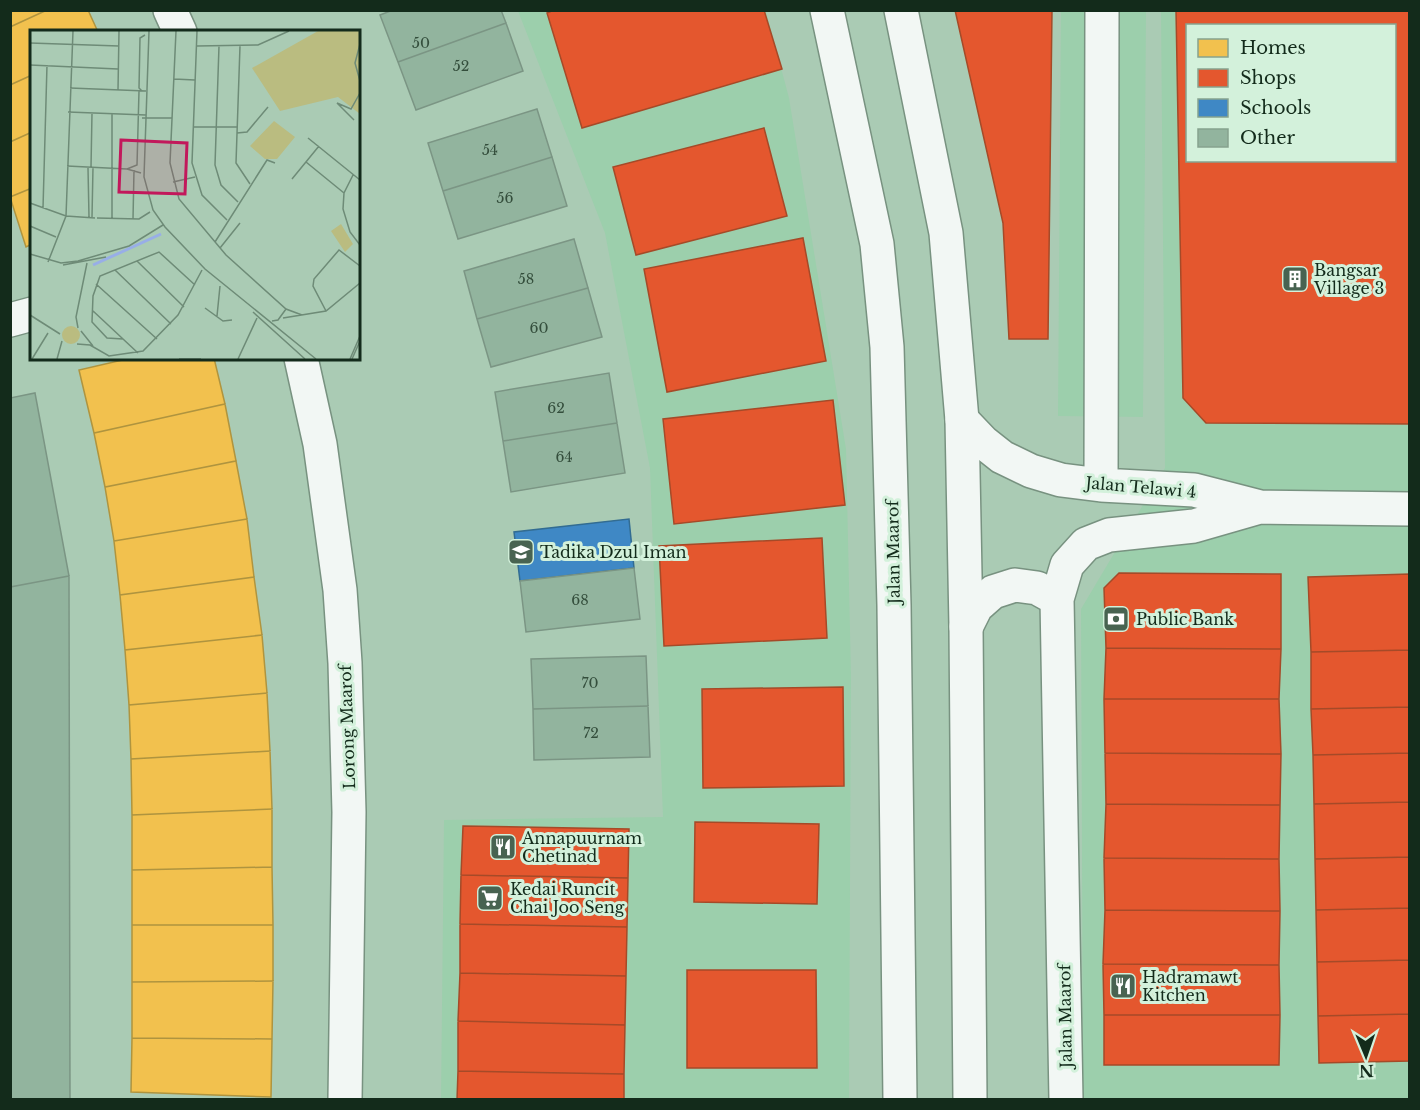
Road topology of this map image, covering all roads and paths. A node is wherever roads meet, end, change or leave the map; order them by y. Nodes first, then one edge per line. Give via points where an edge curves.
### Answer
1 (170, 10) edge
2 (827, 10) edge
3 (901, 10) edge
4 (1102, 10) edge
5 (179, 30) edge
6 (30, 315) edge
7 (10, 320) edge
8 (301, 360) edge
9 (962, 420) junction
10 (1101, 485) junction
11 (1260, 507) junction
12 (1410, 509) edge
13 (1057, 599) junction
14 (966, 627) junction
15 (345, 1100) edge
16 (900, 1100) edge
17 (970, 1100) edge
18 (1066, 1100) edge

1 - 5 street
2 - 16 street, Jalan Maarof via 877,244 887,347
3 - 9 street via 946,233
4 - 10 street
6 - 7 street
8 - 15 street, Lorong Maarof via 320,444 345,663 349,812
9 - 10 street, Jalan Telawi 4 via 1002,457 1031,471
9 - 14 street
10 - 11 street, Jalan Telawi 4 via 1194,490
11 - 12 street, Jalan Telawi 4
11 - 13 street, Jalan Maarof via 1194,526 1109,535 1086,544 1067,565
13 - 14 street via 1037,588 1015,585 993,592 976,607
13 - 18 street, Jalan Maarof
14 - 17 street

